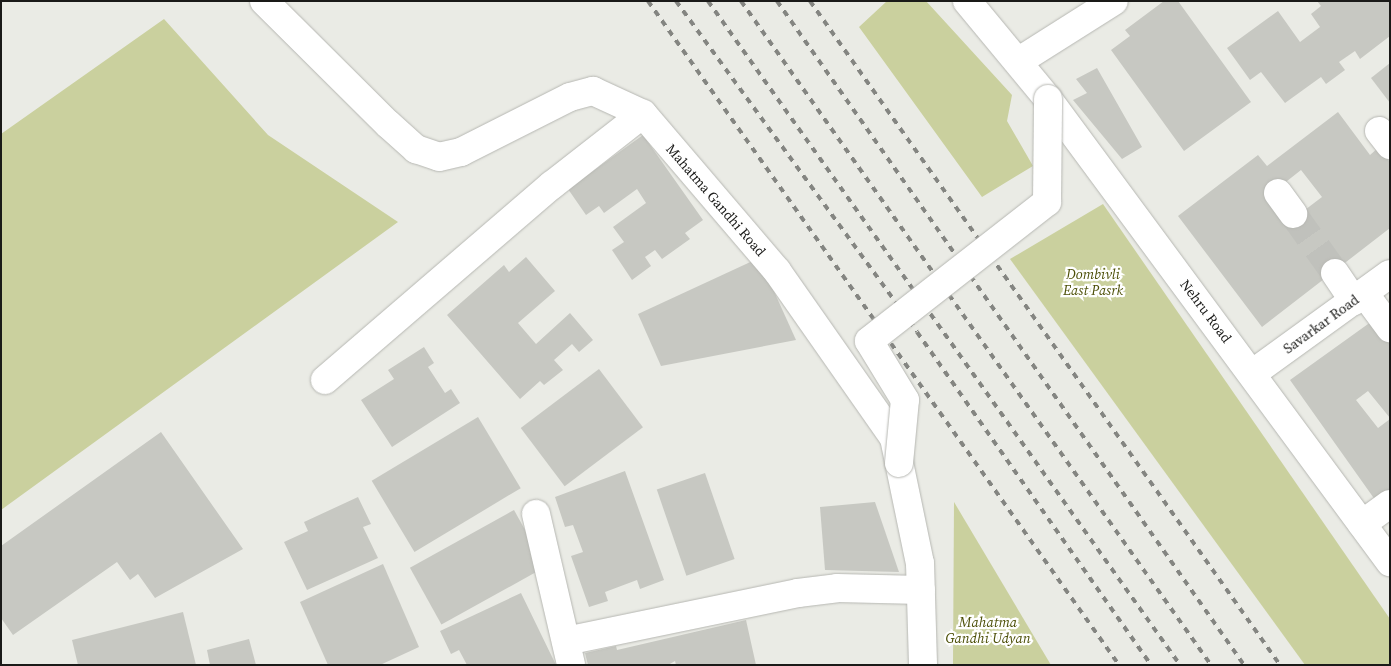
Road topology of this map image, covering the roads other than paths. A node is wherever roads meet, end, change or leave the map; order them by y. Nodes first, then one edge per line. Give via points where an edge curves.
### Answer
1 (264, 1) edge
2 (967, 1) edge
3 (1114, 1) edge
4 (1019, 61) junction
5 (1048, 99) junction
6 (643, 114) junction
7 (1335, 274) tunnel mouth
8 (1390, 274) edge
9 (1359, 297) junction
10 (1390, 328) edge
11 (1253, 373) junction
12 (326, 380) dead end
13 (899, 463) junction
14 (1390, 504) edge
15 (536, 514) dead end
16 (1362, 524) junction
17 (1390, 562) edge
18 (921, 590) junction
19 (568, 653) edge
20 (923, 665) edge

1 - 6 street via 274,7 416,149 440,157 461,152 570,97 593,91
2 - 4 street, Nehru Road
3 - 4 street
4 - 5 street, Nehru Road
5 - 11 street, Nehru Road
5 - 13 street, bridge via 1047,202 869,340 905,400
6 - 12 street via 552,185
6 - 13 street, Mahatma Gandhi Road via 777,270 894,438
7 - 9 street
8 - 9 street, Savarkar Road
9 - 10 street
9 - 11 street, Savarkar Road
11 - 16 street, Nehru Road
13 - 18 street, Mahatma Gandhi Road via 920,563
14 - 16 street
15 - 19 street
16 - 17 street, Nehru Road
18 - 19 street via 837,588 798,593
18 - 20 street, Mahatma Gandhi Road

